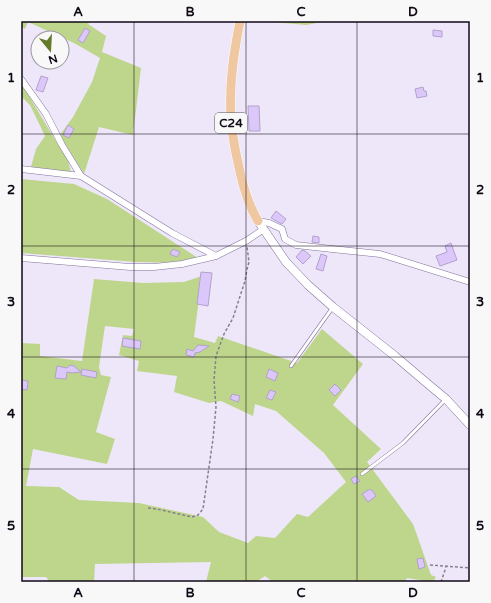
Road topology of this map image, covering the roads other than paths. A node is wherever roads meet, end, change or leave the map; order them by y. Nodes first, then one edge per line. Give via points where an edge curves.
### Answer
1 (240, 21) edge
2 (21, 78) edge
3 (21, 170) edge
4 (81, 176) junction
5 (258, 221) junction
6 (264, 229) junction
7 (216, 256) junction
8 (21, 258) edge
9 (470, 282) edge
10 (333, 308) junction
11 (291, 366) dead end
12 (446, 399) junction
13 (470, 425) edge
14 (362, 474) dead end

1 - 5 main road, C24 via 231,80 233,141 246,195
2 - 4 street via 46,114
3 - 4 street
4 - 7 street via 172,233
5 - 6 main road, C24
5 - 9 street via 282,229 285,239 296,245 380,254
6 - 7 street
6 - 10 main road, C24 via 286,262
7 - 8 street via 154,267
10 - 11 lane
10 - 12 main road, C24 via 396,356
12 - 13 main road, C24
12 - 14 lane via 403,443

